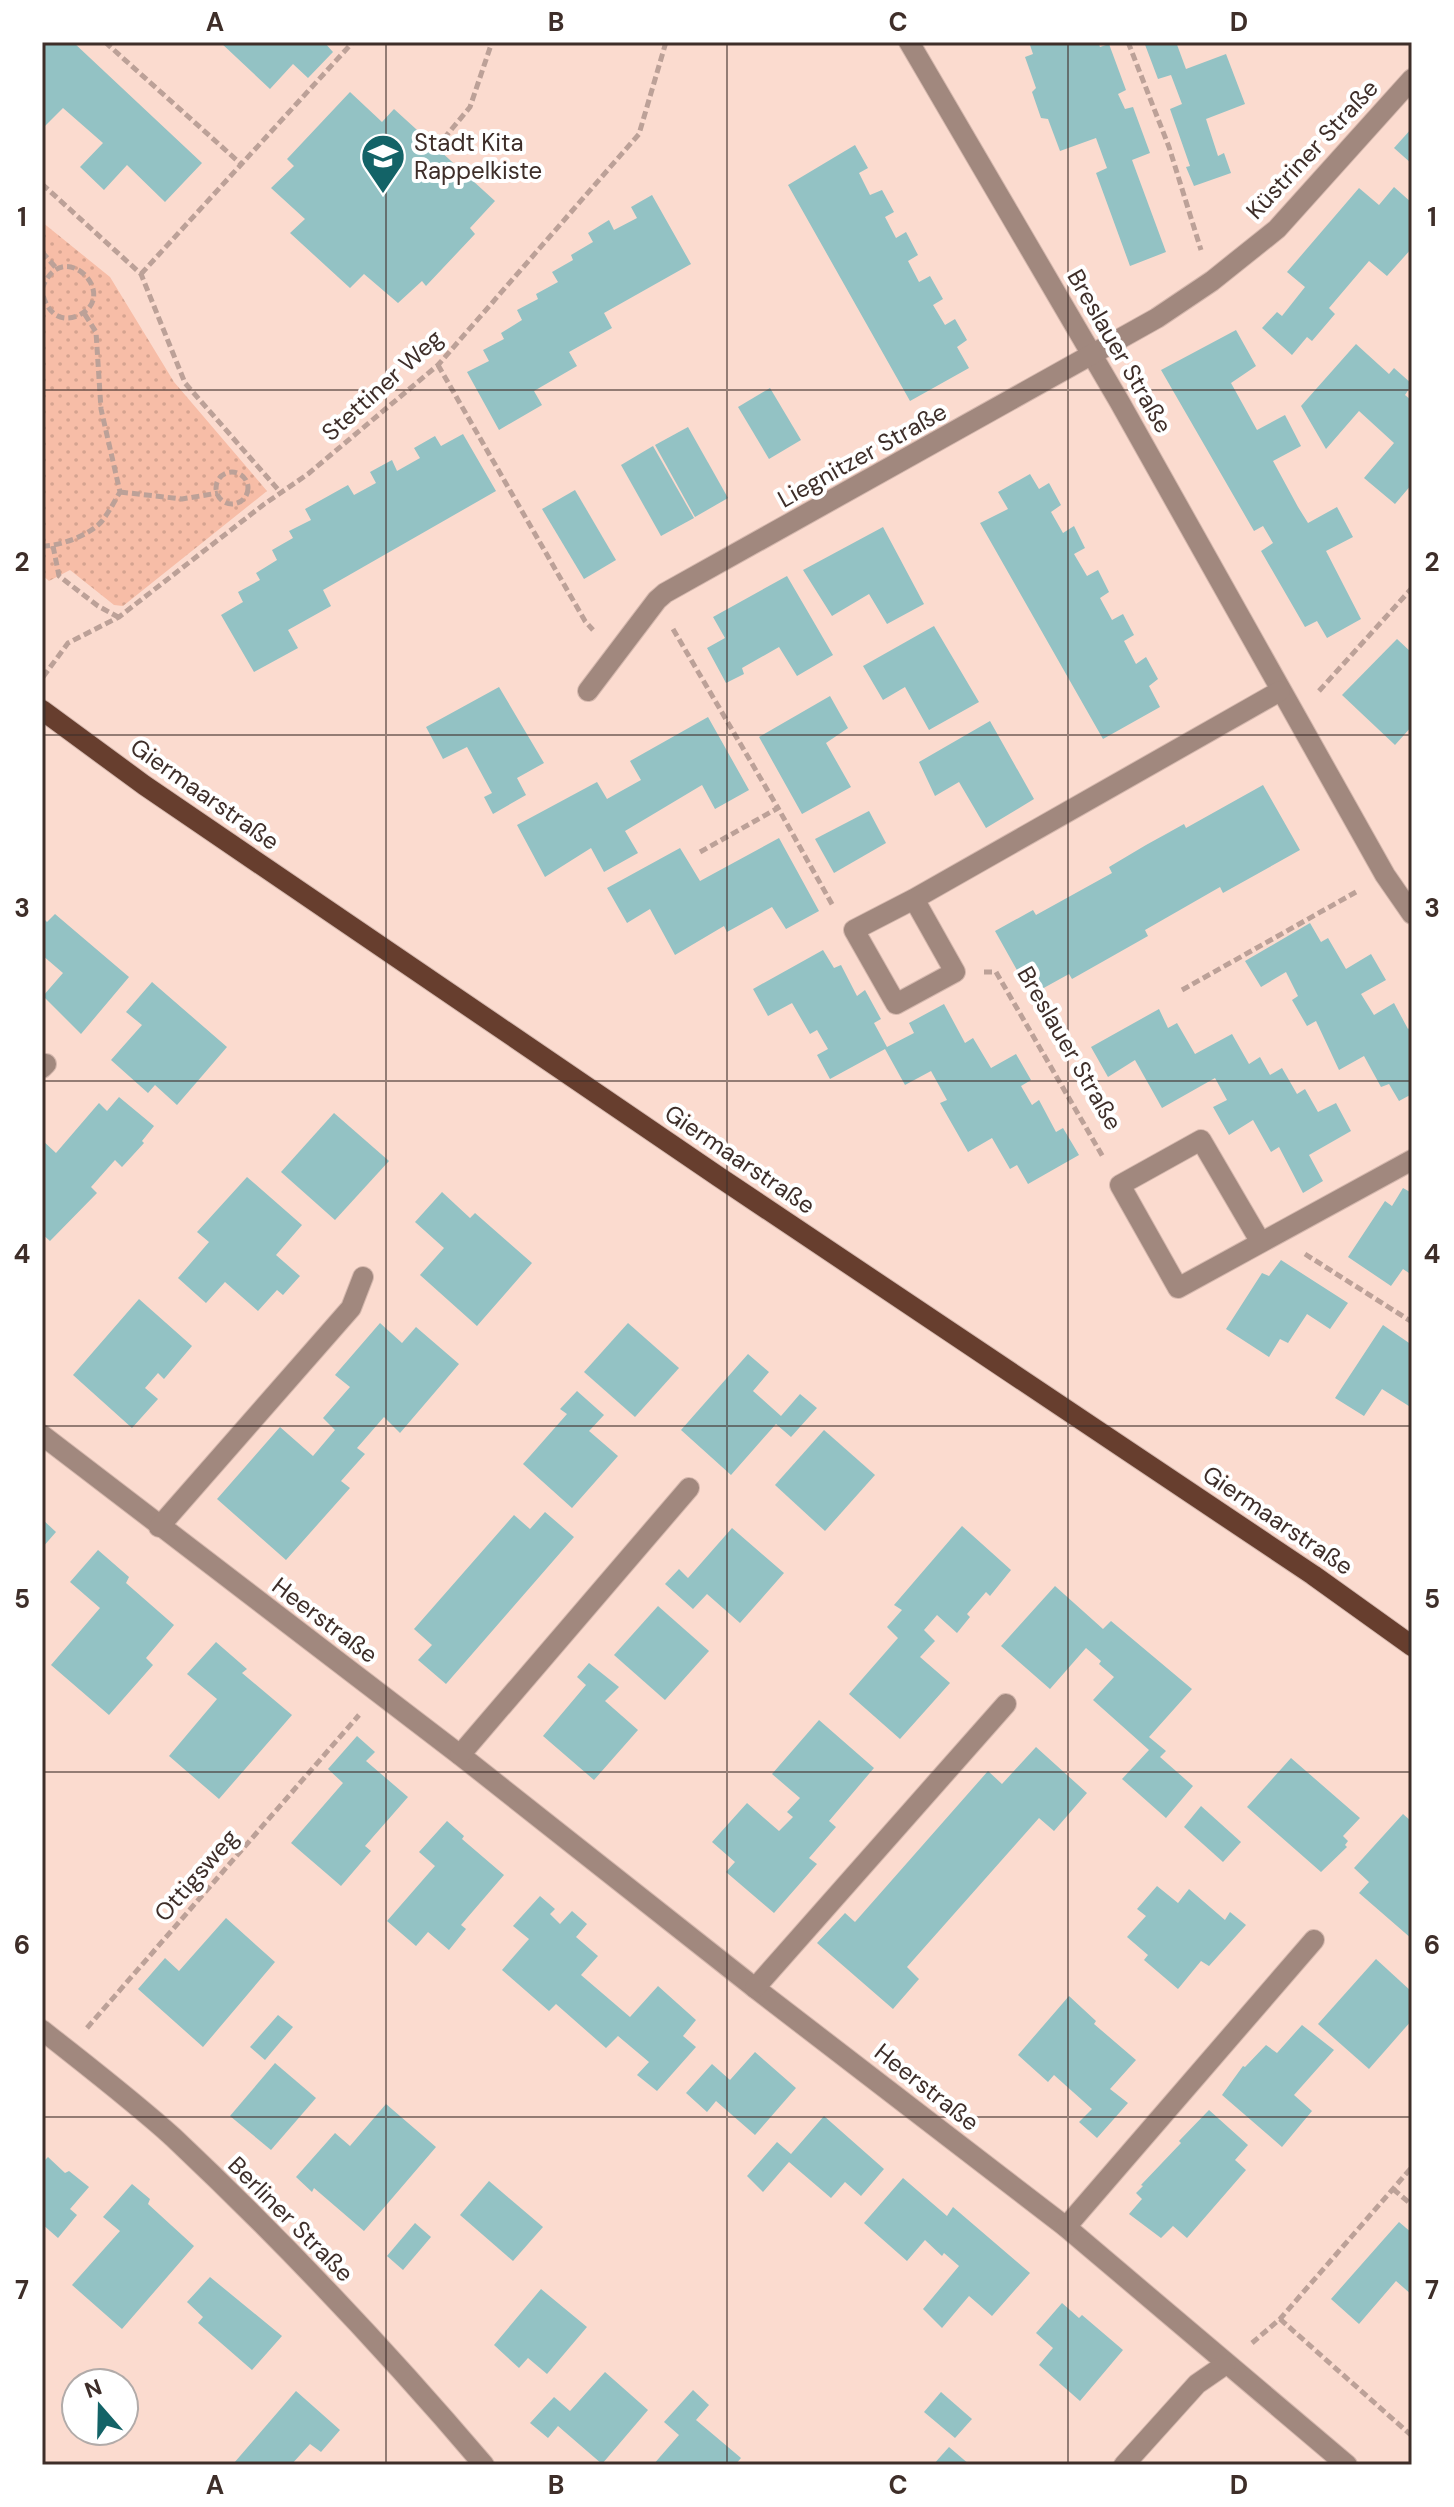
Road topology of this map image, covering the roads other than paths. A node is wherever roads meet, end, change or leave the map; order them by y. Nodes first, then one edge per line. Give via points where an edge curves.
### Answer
1 (909, 42) edge
2 (1412, 79) edge
3 (1092, 354) junction
4 (588, 691) dead end
5 (1285, 700) junction
6 (42, 710) edge
7 (914, 899) junction
8 (1412, 914) edge
9 (1412, 1160) edge
10 (1260, 1241) junction
11 (363, 1277) dead end
12 (42, 1435) edge
13 (689, 1488) dead end
14 (159, 1527) junction
15 (1412, 1646) edge
16 (1006, 1704) dead end
17 (460, 1755) junction
18 (1314, 1940) dead end
19 (755, 1988) junction
20 (42, 2030) edge
21 (1066, 2227) junction
22 (1226, 2364) junction
23 (484, 2465) edge
24 (1124, 2465) edge
25 (1347, 2465) edge

1 - 3 street, Breslauer Straße
2 - 3 street, Küstriner Straße via 1277,229 1212,281
3 - 4 street, Liegnitzer Straße via 657,600
3 - 5 street, Breslauer Straße
5 - 7 street
5 - 8 street, Breslauer Straße
6 - 15 main road, Giermaarstraße via 222,839
7 - 7 street via 955,972 896,1004 854,930
9 - 10 street
10 - 10 street via 1178,1288 1120,1185 1201,1140
11 - 14 street via 351,1308
12 - 14 street, Heerstraße
13 - 17 street
14 - 17 street, Heerstraße
16 - 19 street
17 - 19 street, Heerstraße
18 - 21 street
19 - 21 street, Heerstraße
20 - 23 street, Berliner Straße via 172,2137 297,2259
21 - 22 street, Heerstraße
22 - 24 street via 1197,2384
22 - 25 street, Heerstraße

